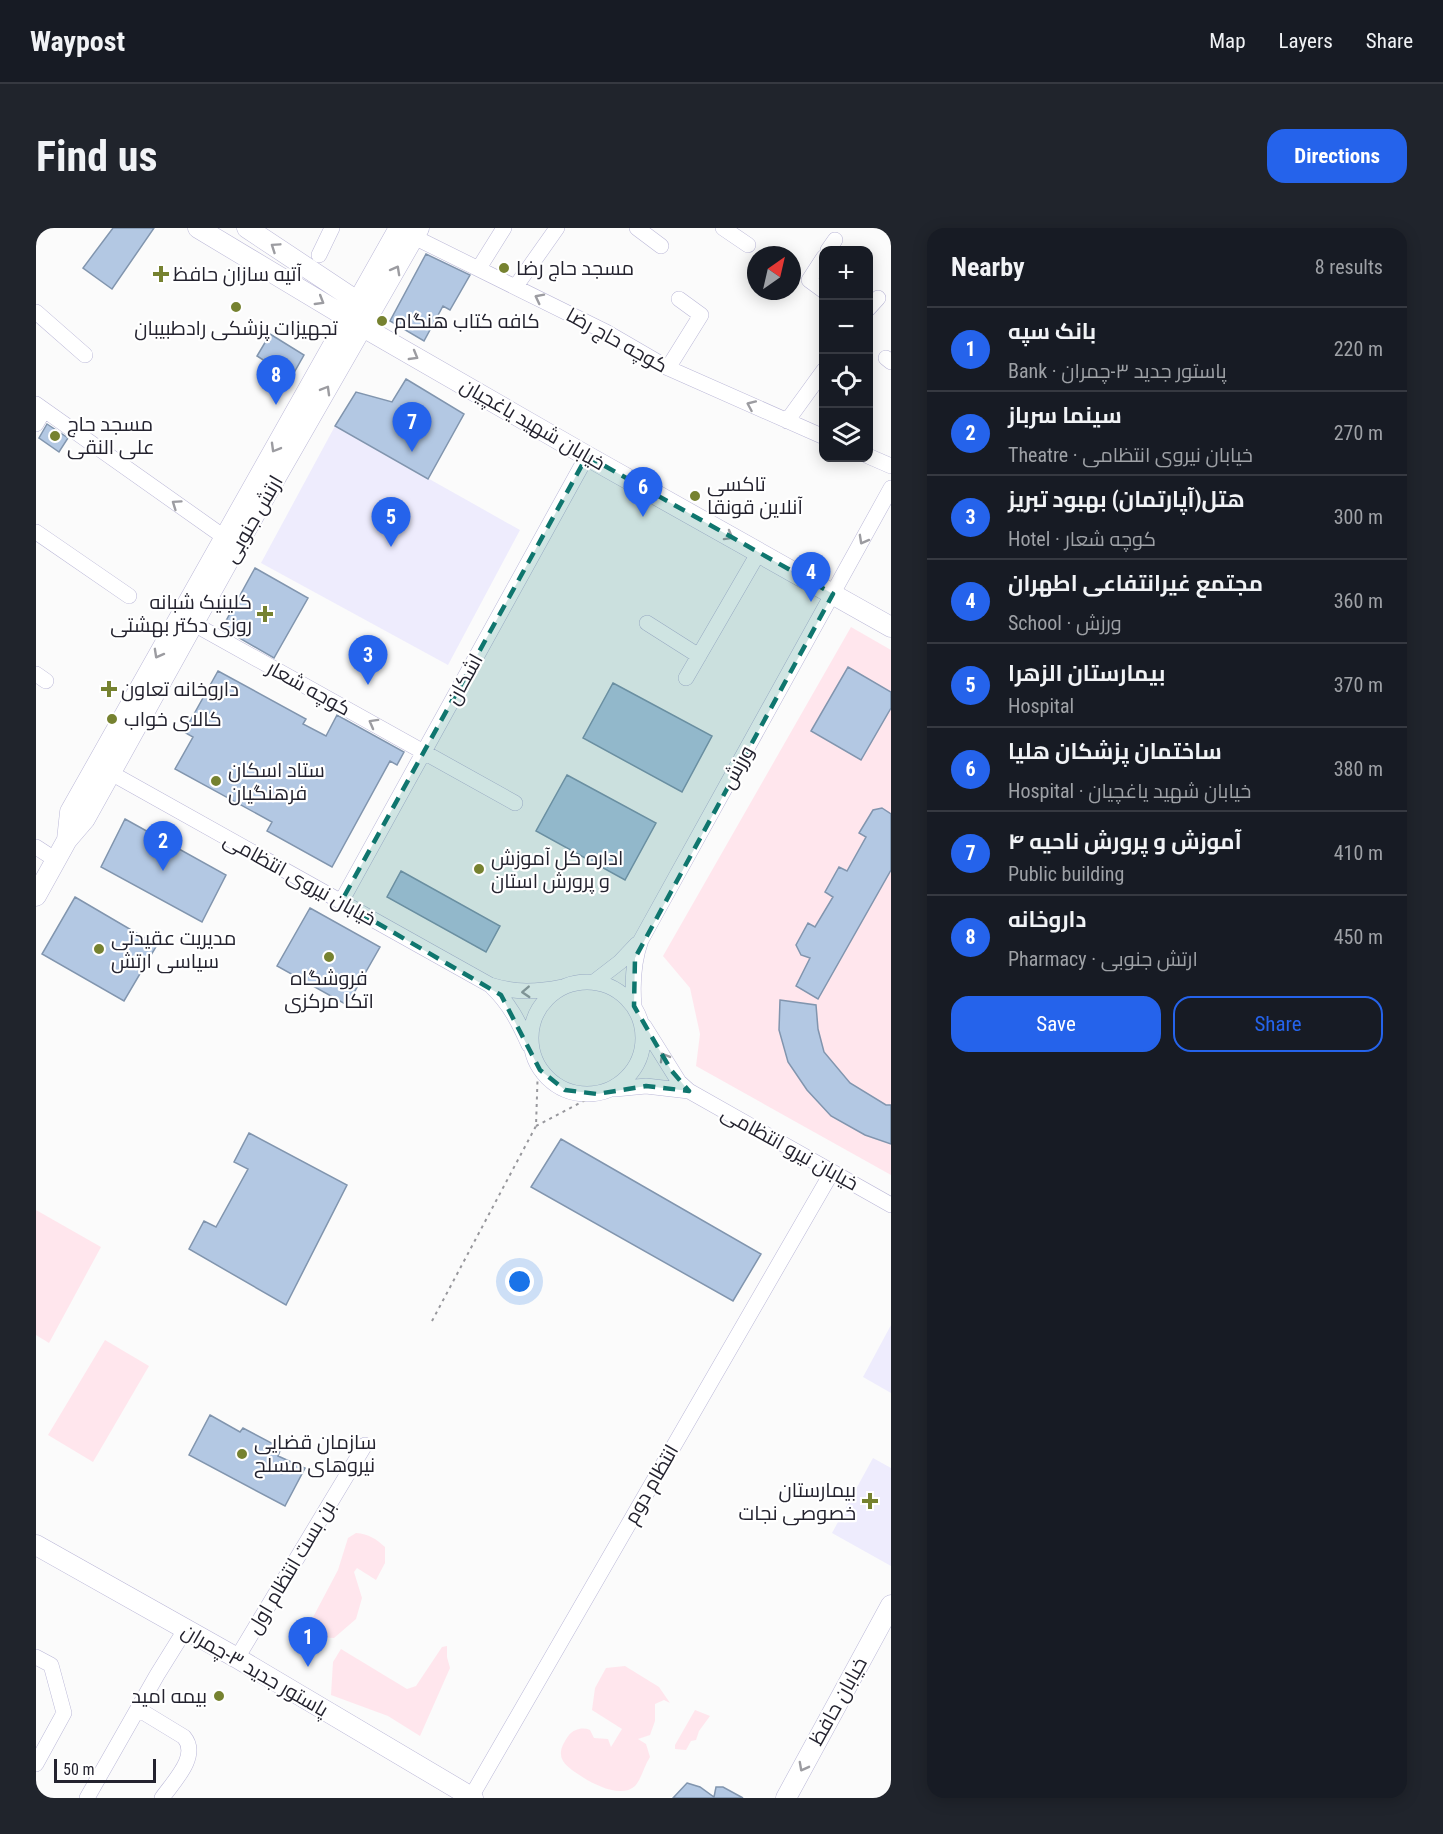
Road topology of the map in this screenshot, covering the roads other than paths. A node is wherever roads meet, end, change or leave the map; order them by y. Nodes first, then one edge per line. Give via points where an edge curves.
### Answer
1 (198, 228) edge
2 (247, 228) edge
3 (332, 228) edge
4 (504, 228) edge
5 (557, 228) edge
6 (637, 228) edge
7 (723, 228) edge
8 (410, 231) edge
9 (748, 245) dead end
10 (661, 246) dead end
11 (319, 255) dead end
12 (819, 265) edge
13 (479, 268) junction
14 (516, 286) junction
15 (819, 287) edge
16 (680, 299) dead end
17 (36, 312) edge
18 (361, 315) junction
19 (85, 355) dead end
20 (668, 368) junction
21 (819, 377) edge
22 (40, 407) edge
23 (787, 421) junction
24 (36, 424) edge
25 (819, 434) edge
26 (587, 456) junction
27 (873, 458) edge
28 (891, 466) edge
29 (891, 488) edge
30 (36, 532) edge
31 (224, 537) junction
32 (759, 552) junction
33 (833, 594) junction
34 (129, 596) dead end
35 (647, 623) dead end
36 (194, 624) junction
37 (891, 627) edge
38 (699, 656) junction
39 (686, 678) dead end
40 (424, 751) junction
41 (111, 773) junction
42 (516, 802) dead end
43 (67, 840) junction
44 (36, 847) edge
45 (56, 860) junction
46 (36, 896) edge
47 (341, 902) junction
48 (641, 940) junction
49 (594, 982) junction
50 (490, 985) junction
51 (562, 987) junction
52 (634, 1006) junction
53 (641, 1021) junction
54 (535, 1060) junction
55 (612, 1089) junction
56 (689, 1091) junction
57 (832, 1172) junction
58 (891, 1205) edge
59 (365, 1445) dead end
60 (36, 1545) edge
61 (891, 1605) edge
62 (185, 1630) junction
63 (36, 1657) edge
64 (237, 1658) junction
65 (138, 1709) junction
66 (36, 1764) edge
67 (472, 1797) edge
68 (87, 1798) edge
69 (162, 1798) edge
70 (786, 1798) edge

1 -> 18 main road
18 -> 2 main road
3 - 11 street
4 - 13 street
5 - 14 street
6 - 10 street
7 - 9 street
8 - 13 street, کوچه حاج رضا
8 - 18 main road, ارتش جنوبی
12 - 15 street via 809,280
13 - 14 street, کوچه حاج رضا
20 -> 14 street, کوچه حاج رضا
16 - 20 street via 701,315
17 - 19 street
18 -> 26 main road, خیابان شهید یاغچیان
18 -> 31 main road, ارتش جنوبی
36 -> 18 main road, ارتش جنوبی
23 -> 20 street, کوچه حاج رضا
21 - 23 street
22 - 24 street
31 -> 22 street
23 - 25 street, کوچه حاج رضا
26 -> 32 main road, خیابان شهید یاغچیان
26 - 40 street, اشکان
27 - 28 street
29 -> 33 street, ورزش
30 - 34 street
31 -> 43 main road, ارتش جنوبی via 70,812
32 - 33 main road, خیابان شهید یاغچیان
32 - 38 street
33 - 37 main road, خیابان شهید یاغچیان
33 - 48 street, ورزش
35 - 38 street
40 -> 36 street, کوچه شعار
36 - 41 main road, ارتش جنوبی
38 - 39 street
40 - 42 street, کوچه شعار
40 - 47 street, اشکان
41 - 43 main road, ارتش جنوبی via 85,819
41 - 47 street, خیابان نیروی انتظامی
43 - 45 main road, ارتش جنوبی
44 - 45 street
45 - 46 main road, ارتش جنوبی
47 - 50 street, خیابان نیروی انتظامی
48 - 49 street, ورزش
48 - 52 street, ورزش via 633,971
49 - 51 street
49 - 52 street via 623,994
51 -> 50 street, خیابان نیروی انتظامی via 515,992
50 - 54 street, خیابان نیروی انتظامی via 516,1017
51 - 54 street via 538,1008 532,1023 530,1039
52 - 53 street
53 - 55 street via 643,1044 636,1067
56 -> 53 street, خیابان نیرو انتظامی via 679,1082
54 - 55 street via 551,1082 565,1090 597,1094
55 - 56 street, خیابان نیرو انتظامی via 646,1086
56 - 57 street, خیابان نیرو انتظامی
57 - 58 street, خیابان نیرو انتظامی
57 - 67 street, انتظام دوم
59 - 64 street, بن بست انتظام اول
60 - 62 main road, پاستور جدید ۳-چمران
61 -> 70 main road, خیابان حافظ
62 - 64 main road, پاستور جدید ۳-چمران
62 - 65 street
63 - 66 street via 51,1665 64,1713
64 - 67 main road, پاستور جدید ۳-چمران
65 - 68 street
65 - 69 street via 189,1743 185,1765

